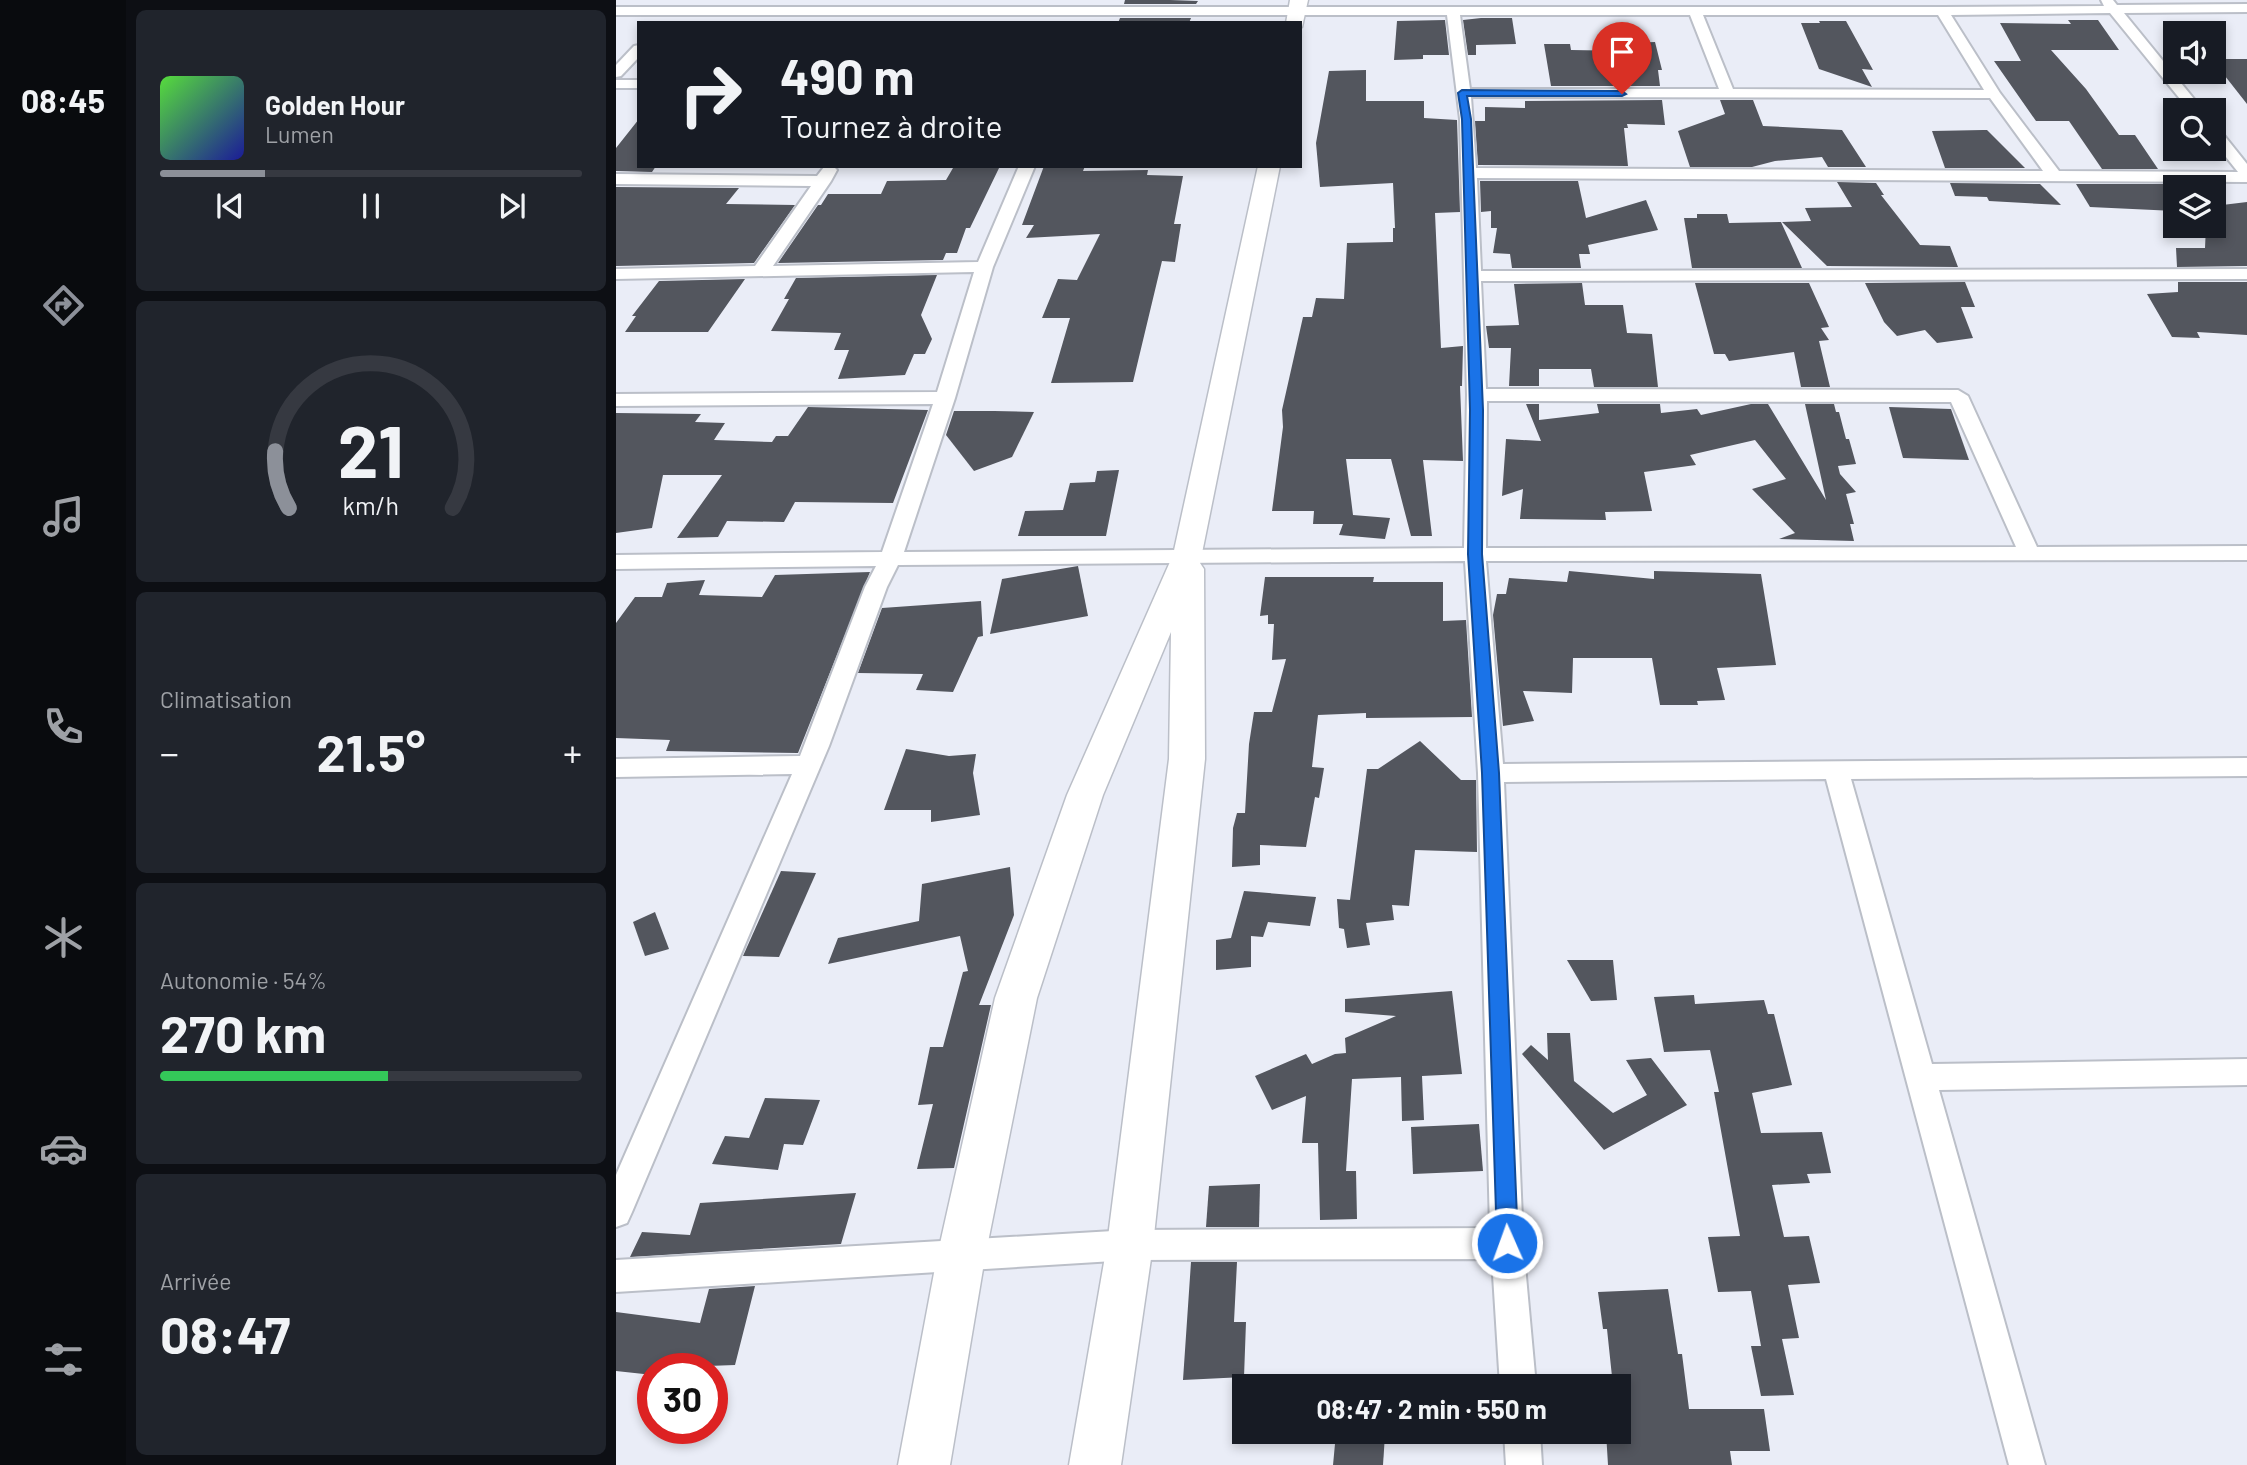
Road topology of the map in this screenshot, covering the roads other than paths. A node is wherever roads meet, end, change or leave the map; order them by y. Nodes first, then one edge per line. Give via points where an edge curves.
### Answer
1 (2110, 4) edge
2 (735, 5) edge
3 (1737, 5) edge
4 (1469, 6) edge
5 (2247, 8) edge
6 (677, 10) junction
7 (616, 11) edge
8 (1089, 11) edge
9 (1297, 11) edge
10 (1695, 11) junction
11 (1942, 11) junction
12 (1452, 12) junction
13 (667, 21) edge
14 (637, 51) edge
15 (616, 73) edge
16 (616, 84) edge
17 (637, 84) edge
18 (1462, 93) junction
19 (1728, 94) junction
20 (1994, 94) junction
21 (2186, 98) edge
22 (2226, 148) edge
23 (1026, 168) edge
24 (1269, 168) edge
25 (1468, 173) junction
26 (827, 174) edge
27 (2247, 175) edge
28 (2054, 176) junction
29 (616, 179) edge
30 (984, 267) junction
31 (760, 272) junction
32 (616, 274) edge
33 (2247, 274) edge
34 (1474, 276) junction
35 (1476, 395) junction
36 (945, 398) junction
37 (616, 400) edge
38 (2029, 552) junction
39 (2247, 553) edge
40 (1475, 554) junction
41 (1188, 555) junction
42 (890, 560) junction
43 (616, 562) edge
44 (808, 765) junction
45 (2247, 767) edge
46 (616, 768) edge
47 (1836, 771) junction
48 (1490, 773) junction
49 (2247, 1072) edge
50 (1921, 1077) junction
51 (616, 1212) edge
52 (1507, 1243) junction
53 (1130, 1245) junction
54 (961, 1257) junction
55 (616, 1276) edge
56 (1517, 1374) edge
57 (1523, 1444) edge
58 (924, 1465) edge
59 (1095, 1465) edge
60 (1524, 1465) edge
61 (2027, 1465) edge

1 - 5 street
1 - 11 street
1 - 21 street
2 - 6 street
2 - 8 street
3 - 10 street
3 - 11 street
4 - 10 street
4 - 12 street
6 - 7 street
6 - 13 street
8 - 9 street
9 - 12 street
10 - 19 street
11 - 20 street
12 - 18 street
14 - 15 street
16 - 17 street
18 - 19 street
18 - 25 street
19 - 20 street
20 - 28 street
22 - 27 street
23 - 30 street
24 - 41 street
25 - 28 street
25 - 34 street
26 - 29 street
26 - 31 street
27 - 28 street
30 - 31 street
30 - 36 street
31 - 32 street
33 - 34 street
34 - 35 street
35 - 38 street via 1958,396
35 - 40 street
36 - 37 street
36 - 42 street
38 - 39 street
38 - 40 street
40 - 41 street
40 - 48 street
41 - 42 street
41 - 53 street via 1187,759
41 - 54 street via 1084,794 1016,998
42 - 43 street
42 - 44 street
44 - 46 street
44 - 51 street
45 - 47 street
47 - 48 street
47 - 50 street
48 - 52 street
49 - 50 street
50 - 61 street
52 - 53 street
52 - 56 street
53 - 54 street
53 - 59 street
54 - 55 street
54 - 58 street
57 - 60 street

